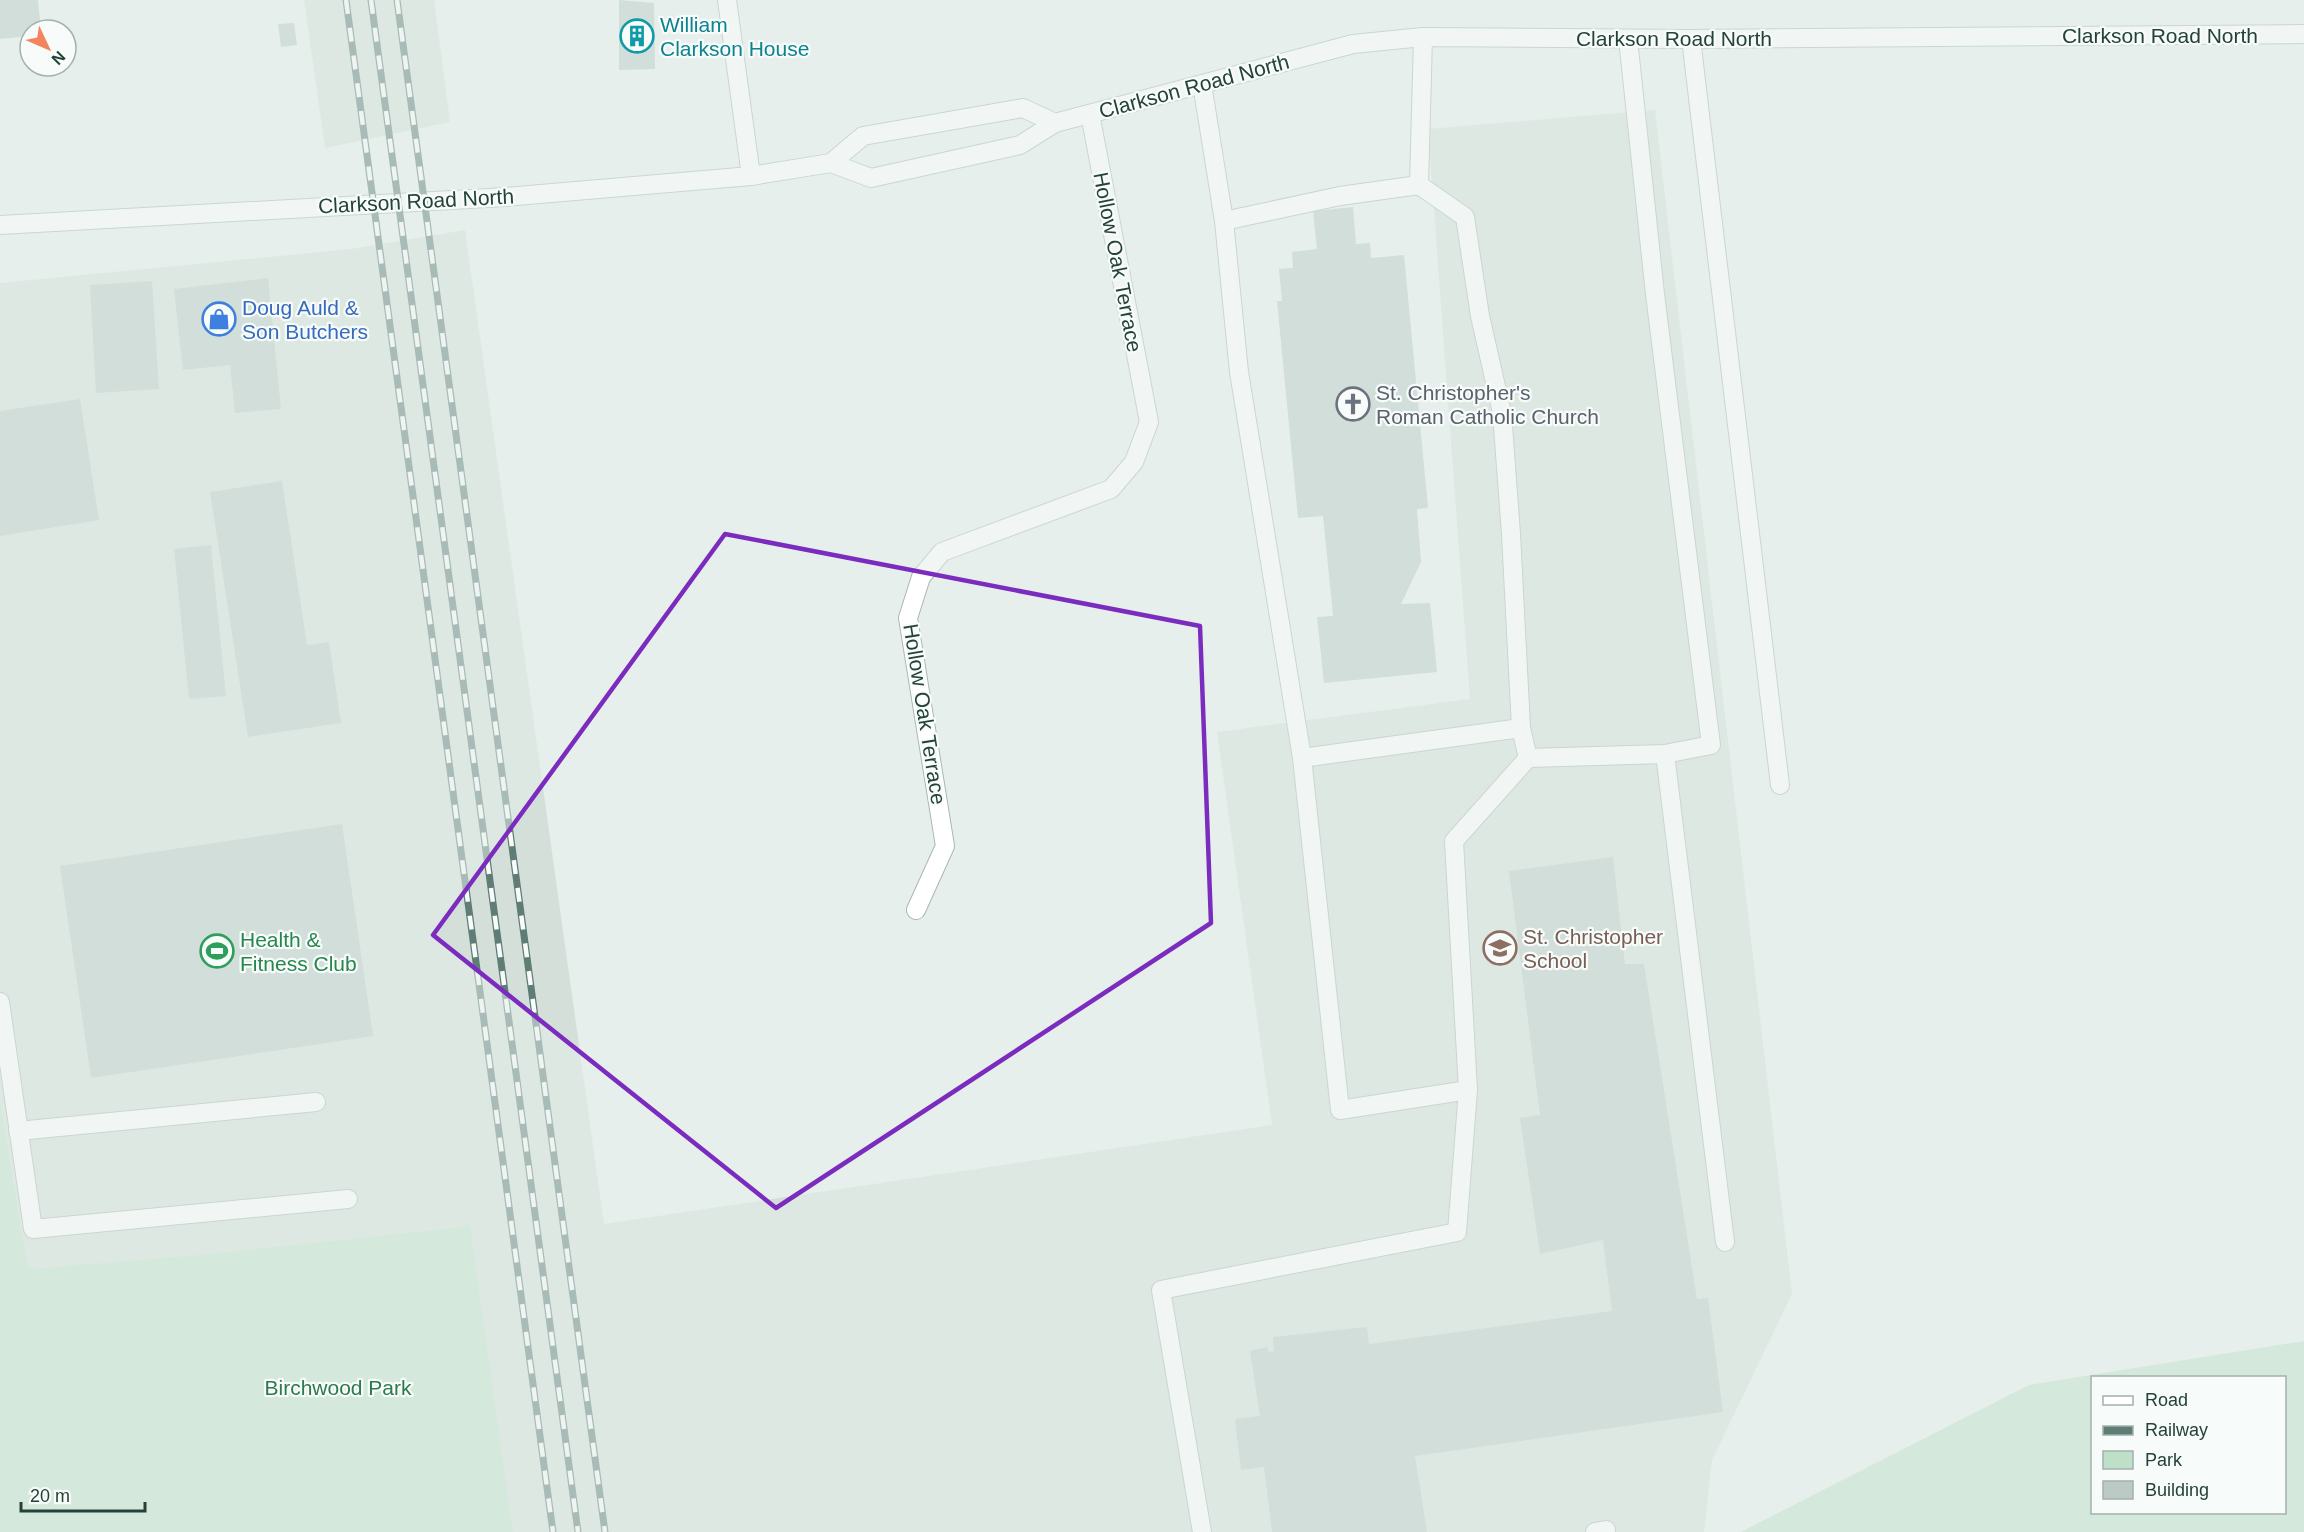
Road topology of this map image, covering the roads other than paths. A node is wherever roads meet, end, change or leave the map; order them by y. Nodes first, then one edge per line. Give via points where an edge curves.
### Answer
1 (727, 0) edge
2 (2304, 34) edge
3 (1424, 37) junction
4 (1628, 39) junction
5 (1691, 39) junction
6 (1202, 84) junction
7 (1090, 114) junction
8 (1054, 123) junction
9 (831, 163) junction
10 (751, 176) junction
11 (1419, 185) junction
12 (1224, 221) junction
13 (0, 225) edge
14 (1521, 728) junction
15 (1665, 754) junction
16 (1302, 758) junction
17 (1528, 758) junction
18 (1780, 785) dead end
19 (916, 910) dead end
20 (0, 1002) edge
21 (1468, 1090) junction
22 (316, 1102) dead end
23 (18, 1131) junction
24 (348, 1199) dead end
25 (1725, 1242) dead end
26 (1202, 1532) edge

1 - 10 street
2 - 5 street, Clarkson Road North
3 - 4 street, Clarkson Road North
3 - 6 street, Clarkson Road North via 1353,44
3 - 11 street
4 - 5 street, Clarkson Road North
4 - 15 street via 1652,272 1711,746
5 - 18 street
6 - 7 street, Clarkson Road North
6 - 12 street
7 - 8 street, Clarkson Road North
7 - 19 street, Hollow Oak Terrace via 1149,422 1134,462 1111,489 942,552 921,577 908,618 945,846
8 - 9 street, Clarkson Road North via 1020,145 871,178
8 - 9 street via 1023,108 863,136
9 - 10 street, Clarkson Road North
10 - 13 street, Clarkson Road North via 506,197
11 - 12 street via 1340,196
11 - 14 street via 1465,217 1480,316 1502,413
12 - 16 street via 1239,372
14 - 16 street
14 - 17 street
15 - 17 street
15 - 25 street
16 - 21 street via 1340,1110
17 - 21 street via 1454,841
20 - 23 street
21 - 26 street via 1457,1232 1161,1290
22 - 23 street
23 - 24 street via 33,1229

